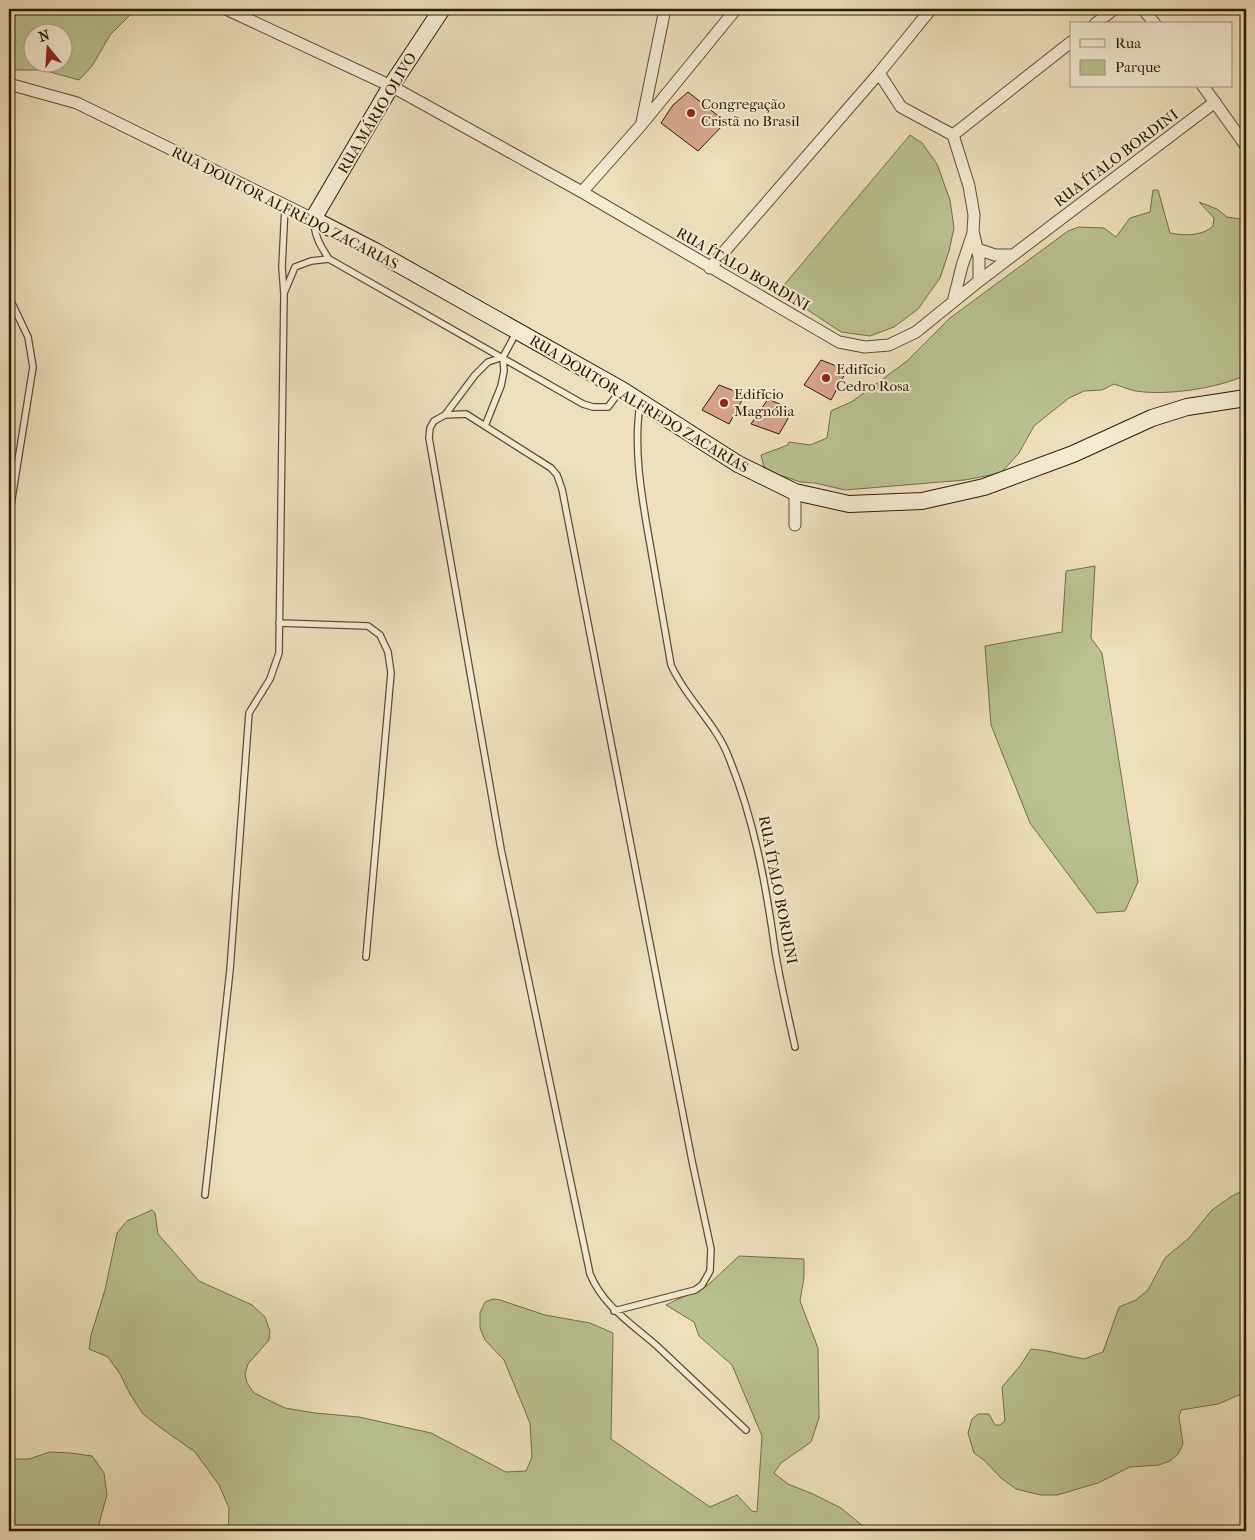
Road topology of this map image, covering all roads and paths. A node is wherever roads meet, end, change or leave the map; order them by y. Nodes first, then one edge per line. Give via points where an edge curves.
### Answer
1 (226, 9) edge
2 (442, 9) edge
3 (665, 9) edge
4 (735, 9) edge
5 (931, 9) edge
6 (1114, 9) edge
7 (1143, 9) edge
8 (1098, 22) edge
9 (1153, 22) edge
10 (1070, 43) edge
11 (879, 73) junction
12 (9, 84) edge
13 (391, 86) junction
14 (1204, 88) edge
15 (1215, 102) junction
16 (642, 124) junction
17 (953, 135) junction
18 (1246, 146) edge
19 (582, 192) junction
20 (285, 206) junction
21 (313, 219) junction
22 (974, 231) junction
23 (977, 249) junction
24 (1013, 255) junction
25 (328, 259) junction
26 (710, 268) junction
27 (979, 281) junction
28 (284, 294) junction
29 (9, 298) edge
30 (954, 302) junction
31 (517, 332) junction
32 (503, 356) junction
33 (622, 390) junction
34 (1246, 398) edge
35 (640, 402) junction
36 (445, 415) junction
37 (485, 426) junction
38 (796, 492) junction
39 (9, 517) edge
40 (794, 525) dead end
41 (279, 623) junction
42 (366, 957) dead end
43 (794, 1046) dead end
44 (205, 1195) dead end
45 (614, 1311) junction
46 (746, 1430) dead end

1 - 13 street, RUA ÍTALO BORDINI
2 - 13 street, RUA MÁRIO OLIVO
3 - 16 street
4 - 16 street
5 - 11 street
6 - 8 street
7 - 9 street
10 - 17 street
11 - 17 street via 902,106
11 - 26 street
12 - 20 street, RUA DOUTOR ALFREDO ZACARIAS via 76,103
13 - 19 street, RUA ÍTALO BORDINI
13 - 21 street, RUA MÁRIO OLIVO
14 - 15 street
15 - 18 street
15 - 24 street, RUA ÍTALO BORDINI
16 - 19 street
17 - 22 street via 969,186
19 - 26 street, RUA ÍTALO BORDINI
20 - 21 street, RUA DOUTOR ALFREDO ZACARIAS
20 - 28 lane
21 - 25 lane via 318,243
21 - 31 street, RUA DOUTOR ALFREDO ZACARIAS
22 - 23 street
22 - 30 street
23 - 24 street via 995,255
23 - 27 street
24 - 27 street, RUA ÍTALO BORDINI
25 - 28 lane via 295,267
25 - 32 lane
26 - 30 street, RUA ÍTALO BORDINI via 839,342 866,347 889,345 903,339
27 - 30 street, RUA ÍTALO BORDINI
28 - 41 lane
29 - 39 lane via 28,337 33,367
31 - 32 lane
31 - 33 street, RUA DOUTOR ALFREDO ZACARIAS
32 - 33 lane via 592,407 608,407
32 - 36 lane via 488,362 476,374
32 - 37 lane via 501,386
33 - 35 street, RUA DOUTOR ALFREDO ZACARIAS
34 - 38 street, RUA DOUTOR ALFREDO ZACARIAS via 1187,407 1152,418 1073,454 984,487 922,501 849,504
35 - 38 street, RUA DOUTOR ALFREDO ZACARIAS via 738,464
35 - 43 lane, RUA ÍTALO BORDINI via 638,452 671,665 676,678 721,740 748,812
36 - 37 lane via 466,414
36 - 45 lane via 434,421 429,438 501,849 590,1274 596,1288
37 - 45 lane via 551,468 562,489 711,1249 710,1270 702,1285 695,1290
38 - 40 street
41 - 42 lane via 368,626 380,635 388,652 391,672
41 - 44 lane via 279,653 270,679 249,713 230,970
45 - 46 lane

